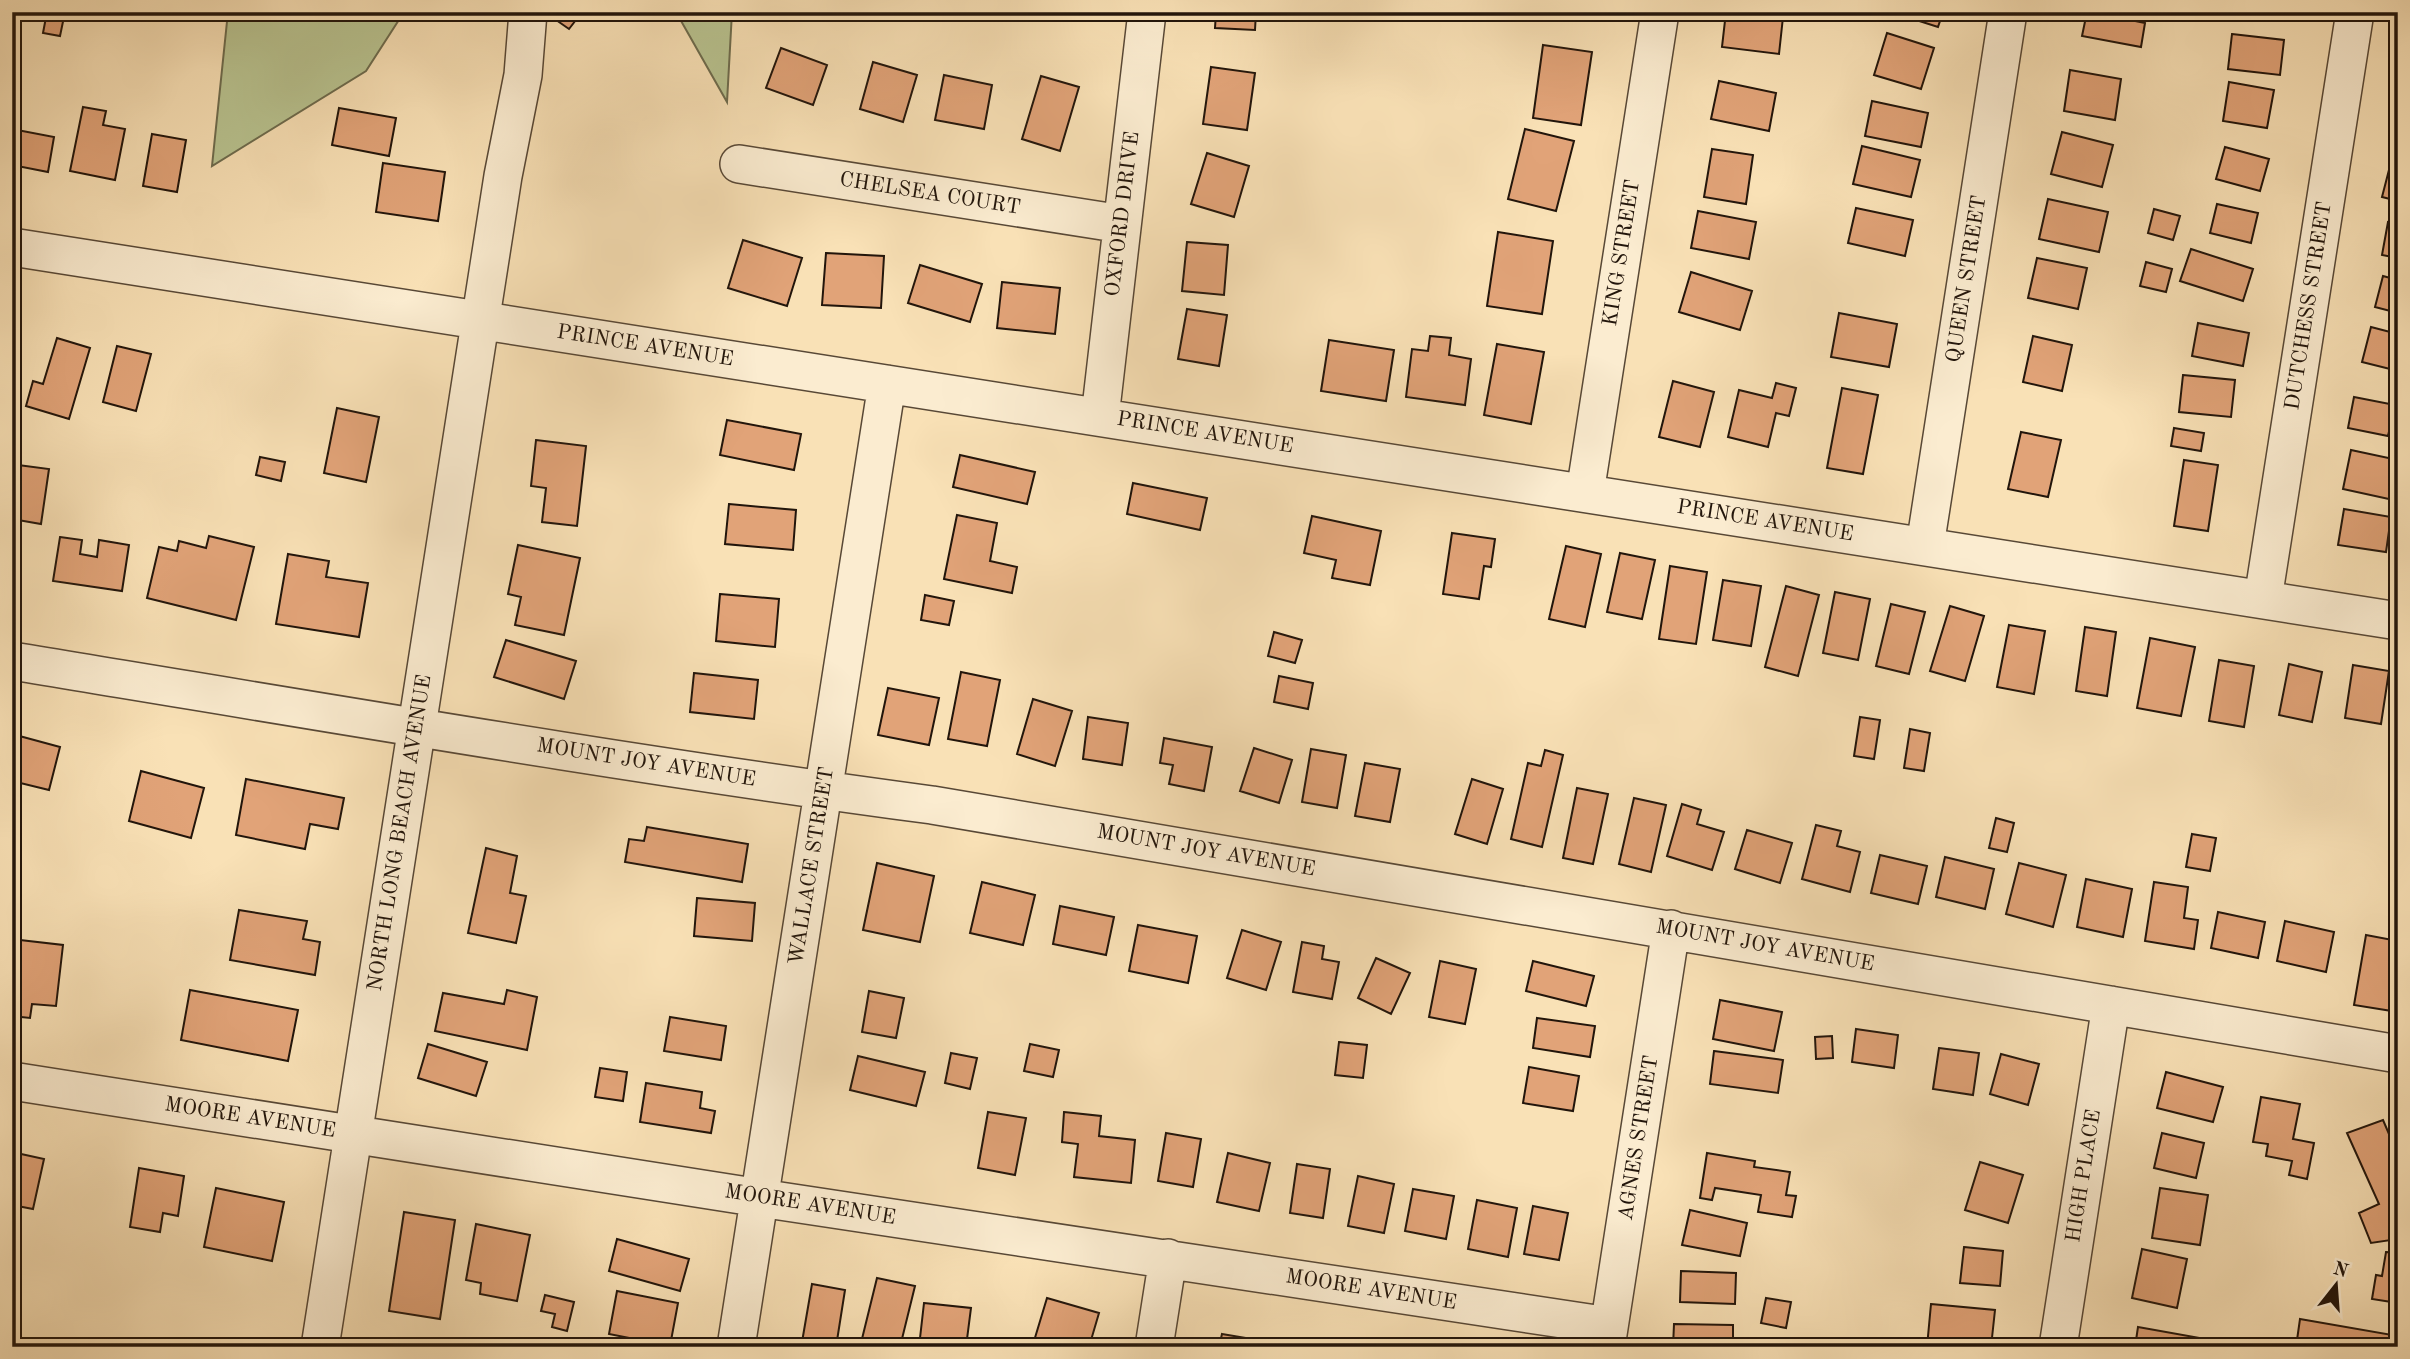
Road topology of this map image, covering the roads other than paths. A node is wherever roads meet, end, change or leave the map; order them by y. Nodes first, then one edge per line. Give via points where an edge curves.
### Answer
1 (528, 12) edge
2 (1147, 12) edge
3 (1660, 12) edge
4 (2008, 12) edge
5 (2355, 12) edge
6 (739, 164) dead end
7 (1122, 224) junction
8 (12, 247) edge
9 (480, 320) junction
10 (887, 384) junction
11 (1100, 417) junction
12 (1585, 493) junction
13 (1925, 546) junction
14 (2263, 600) junction
15 (2398, 621) edge
16 (12, 661) edge
17 (416, 727) junction
18 (824, 791) junction
19 (1671, 929) junction
20 (2111, 1005) junction
21 (2398, 1055) edge
22 (12, 1081) edge
23 (352, 1134) junction
24 (760, 1198) junction
25 (1168, 1258) junction
26 (1607, 1337) edge
27 (320, 1347) edge
28 (736, 1347) edge
29 (1154, 1347) edge
30 (2058, 1347) edge

1 - 9 street, NORTH LONG BEACH AVENUE via 523,75
2 - 7 street, OXFORD DRIVE
3 - 12 street, KING STREET
4 - 13 street, QUEEN STREET
5 - 14 street, DUTCHESS STREET
6 - 7 street, CHELSEA COURT
7 - 11 street, OXFORD DRIVE
8 - 9 street, PRINCE AVENUE
9 - 10 street, PRINCE AVENUE
9 - 17 street, NORTH LONG BEACH AVENUE
10 - 11 street, PRINCE AVENUE
10 - 18 street, WALLACE STREET
11 - 12 street, PRINCE AVENUE
12 - 13 street, PRINCE AVENUE
13 - 14 street, PRINCE AVENUE
14 - 15 street, PRINCE AVENUE
16 - 17 street, MOUNT JOY AVENUE
17 - 18 street, MOUNT JOY AVENUE
17 - 23 street, NORTH LONG BEACH AVENUE
18 - 19 street, MOUNT JOY AVENUE via 932,805
18 - 24 street, WALLACE STREET
19 - 20 street, MOUNT JOY AVENUE
19 - 26 street, AGNES STREET
20 - 21 street, MOUNT JOY AVENUE
20 - 30 street, HIGH PLACE
22 - 23 street, MOORE AVENUE
23 - 24 street, MOORE AVENUE
23 - 27 street, NORTH LONG BEACH AVENUE
24 - 25 street, MOORE AVENUE
24 - 28 street, WALLACE STREET
25 - 26 street, MOORE AVENUE
25 - 29 street

